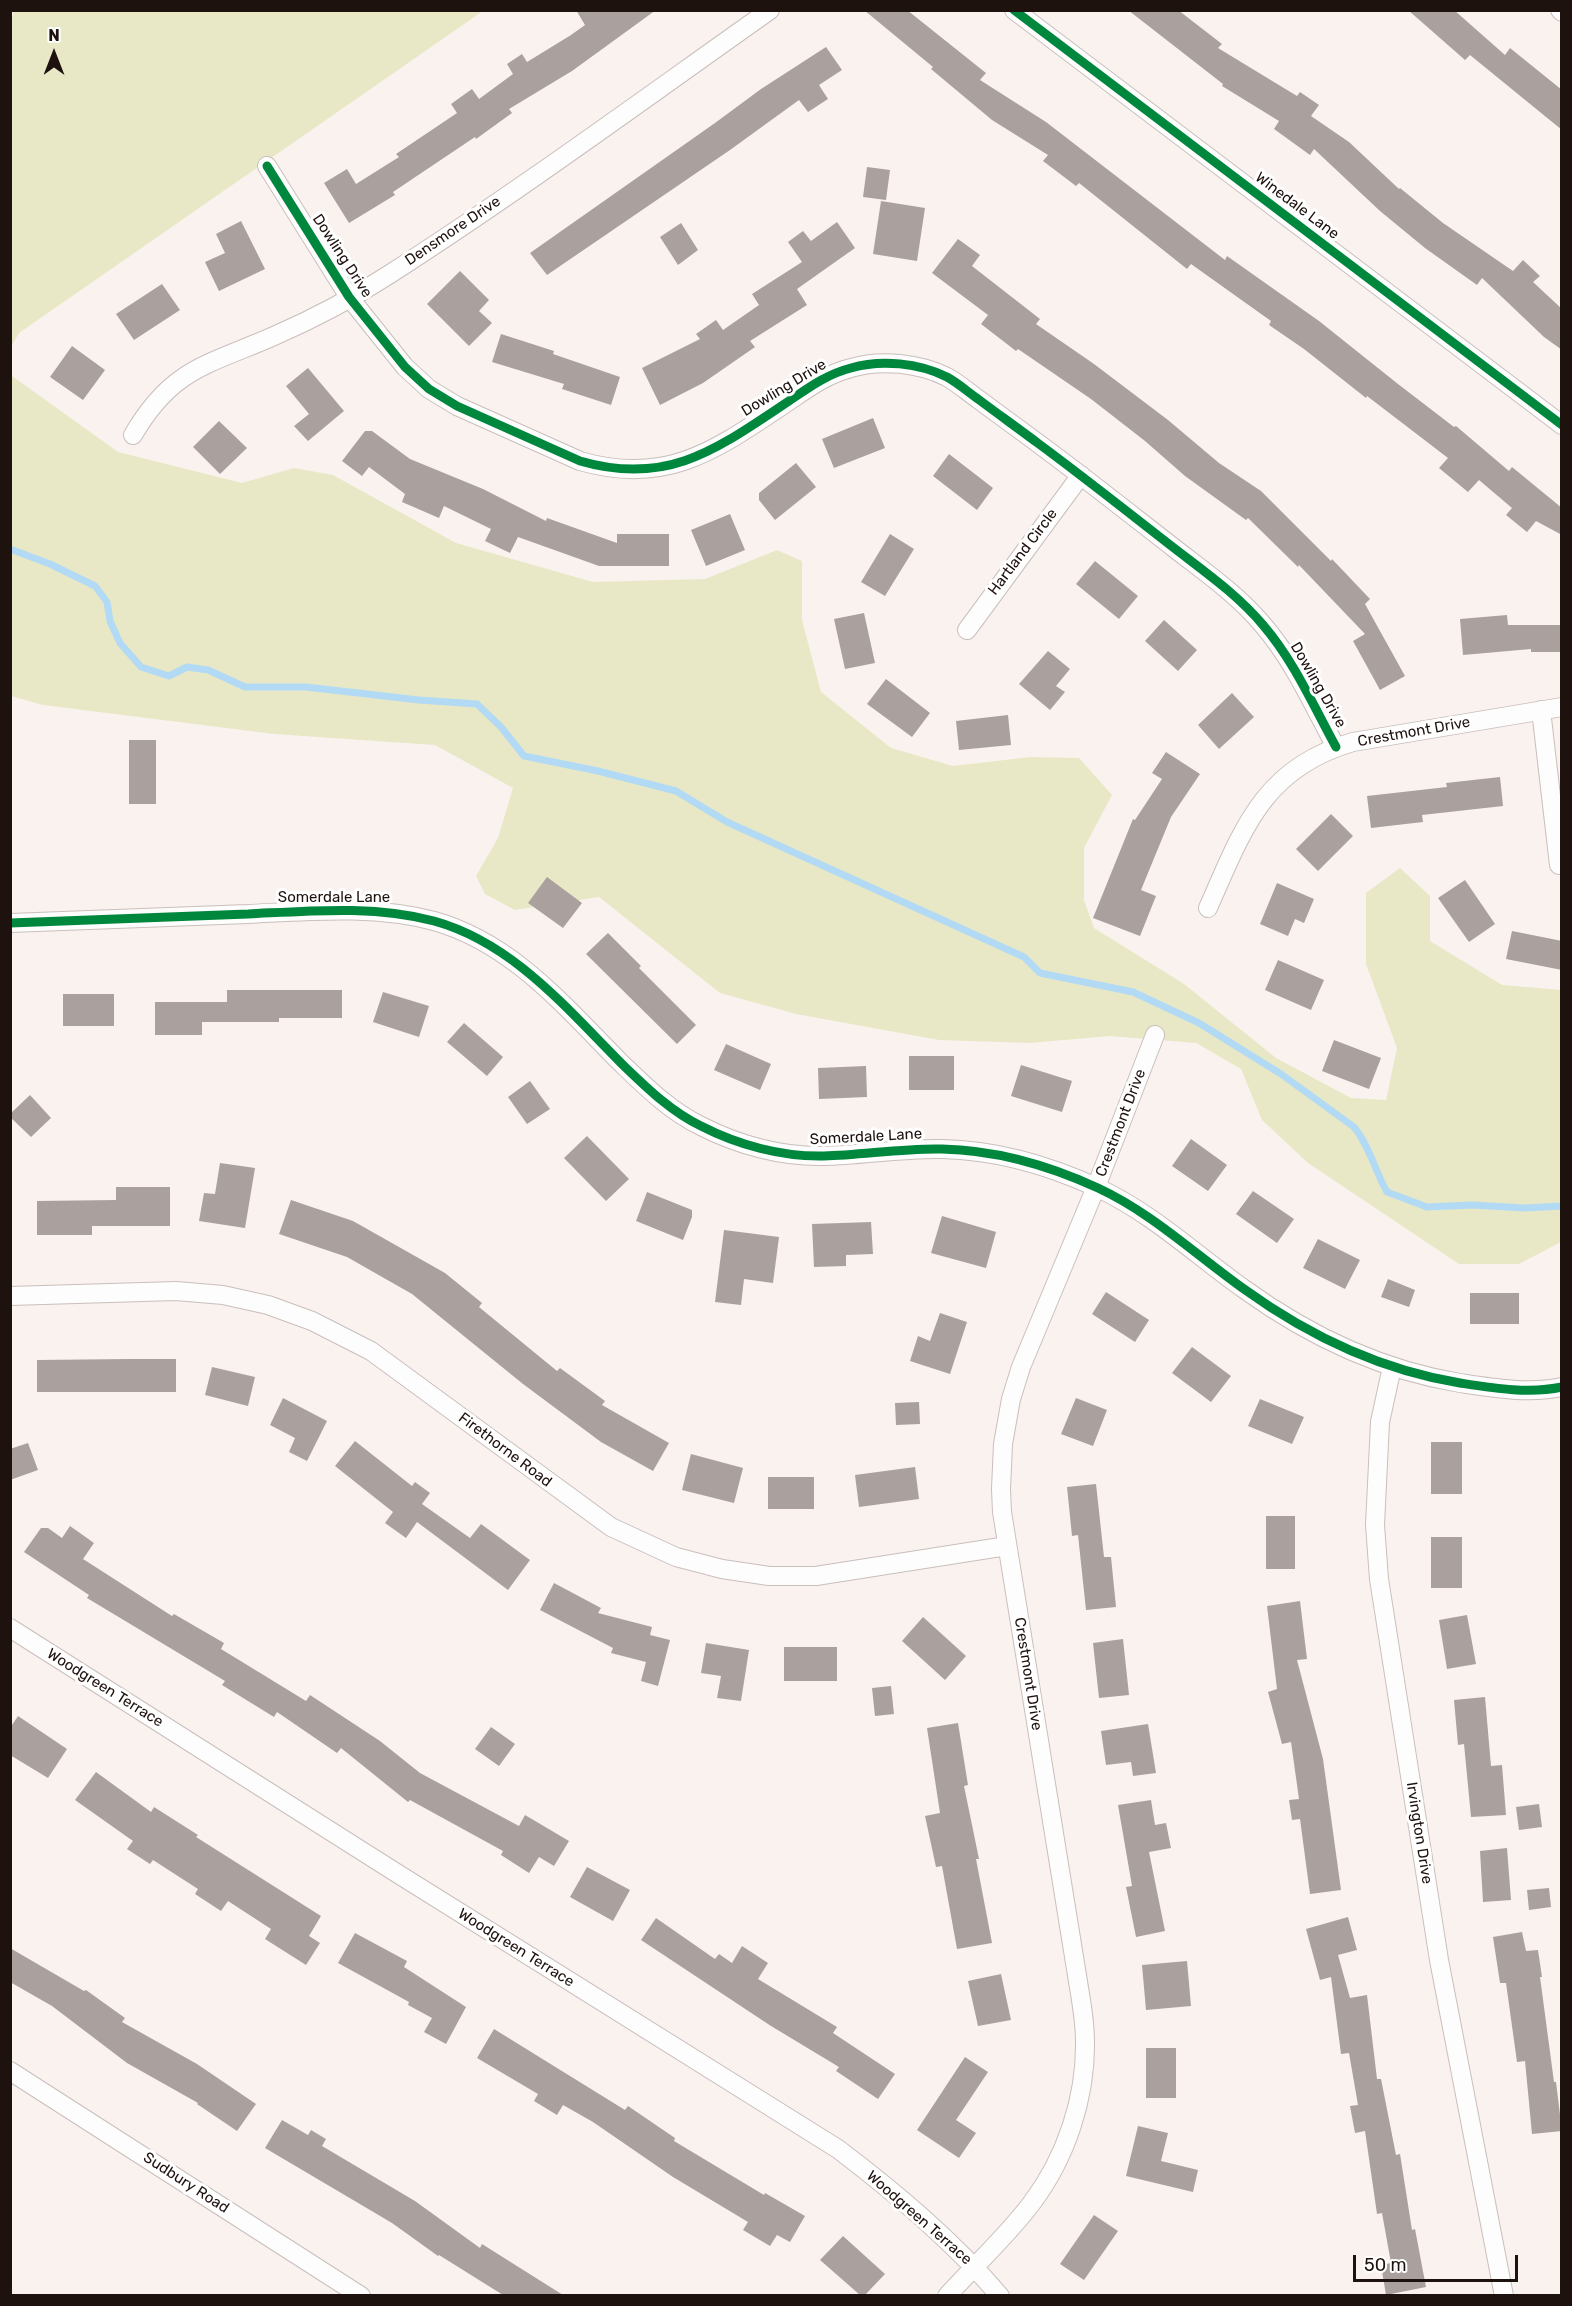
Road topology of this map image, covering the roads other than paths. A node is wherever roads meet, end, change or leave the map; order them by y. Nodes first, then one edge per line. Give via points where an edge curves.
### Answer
1 (770, 10) edge
2 (1014, 10) edge
3 (267, 166) dead end
4 (349, 297) junction
5 (1562, 425) edge
6 (133, 435) dead end
7 (1081, 475) junction
8 (967, 630) dead end
9 (1562, 707) edge
10 (1541, 710) junction
11 (1336, 747) junction
12 (1559, 865) dead end
13 (1208, 908) dead end
14 (10, 923) edge
15 (1155, 1035) dead end
16 (1096, 1188) junction
17 (10, 1296) edge
18 (1392, 1367) junction
19 (1562, 1387) edge
20 (1007, 1546) junction
21 (10, 1628) edge
22 (10, 2071) edge
23 (975, 2266) junction
24 (361, 2295) edge
25 (947, 2295) edge
26 (1000, 2295) edge
27 (1504, 2295) edge

1 - 4 street, Densmore Drive via 481,213 388,276
2 - 5 street, Winedale Lane
3 - 4 street, Dowling Drive
4 - 6 street, Densmore Drive via 306,321 189,372 165,391
4 - 7 street, Dowling Drive via 405,367 429,389 457,406 596,466 628,470 661,468 692,460 721,446 824,378 880,363 909,365 949,378
7 - 8 street, Hartland Circle
7 - 11 street, Dowling Drive via 1214,579 1264,625 1289,660
9 - 10 street, Crestmont Drive
10 - 11 street, Crestmont Drive
10 - 12 street
11 - 13 street, Crestmont Drive via 1294,768 1263,798 1240,836
14 - 16 street, Somerdale Lane via 332,911 394,913 433,921 472,936 528,971 652,1094 686,1118 732,1140 802,1155 926,1148 987,1153 1014,1158
15 - 16 street, Crestmont Drive
16 - 18 street, Somerdale Lane via 1145,1214 1293,1322 1345,1349
16 - 20 street, Crestmont Drive via 1011,1399 1001,1489
17 - 20 street, Firethorne Road via 176,1291 223,1295 268,1305 312,1321 371,1351 611,1527 676,1557 722,1569 769,1576 816,1576
18 - 19 street, Somerdale Lane via 1486,1387
18 - 27 street, Irvington Drive via 1380,1422 1375,1525 1379,1579 1439,1960
20 - 23 street, Crestmont Drive via 1085,2040 1080,2098 1054,2166 1032,2202
21 - 23 street, Woodgreen Terrace via 838,2149 893,2191
22 - 24 street, Sudbury Road
23 - 25 street, Crestmont Drive
23 - 26 street, Woodgreen Terrace

